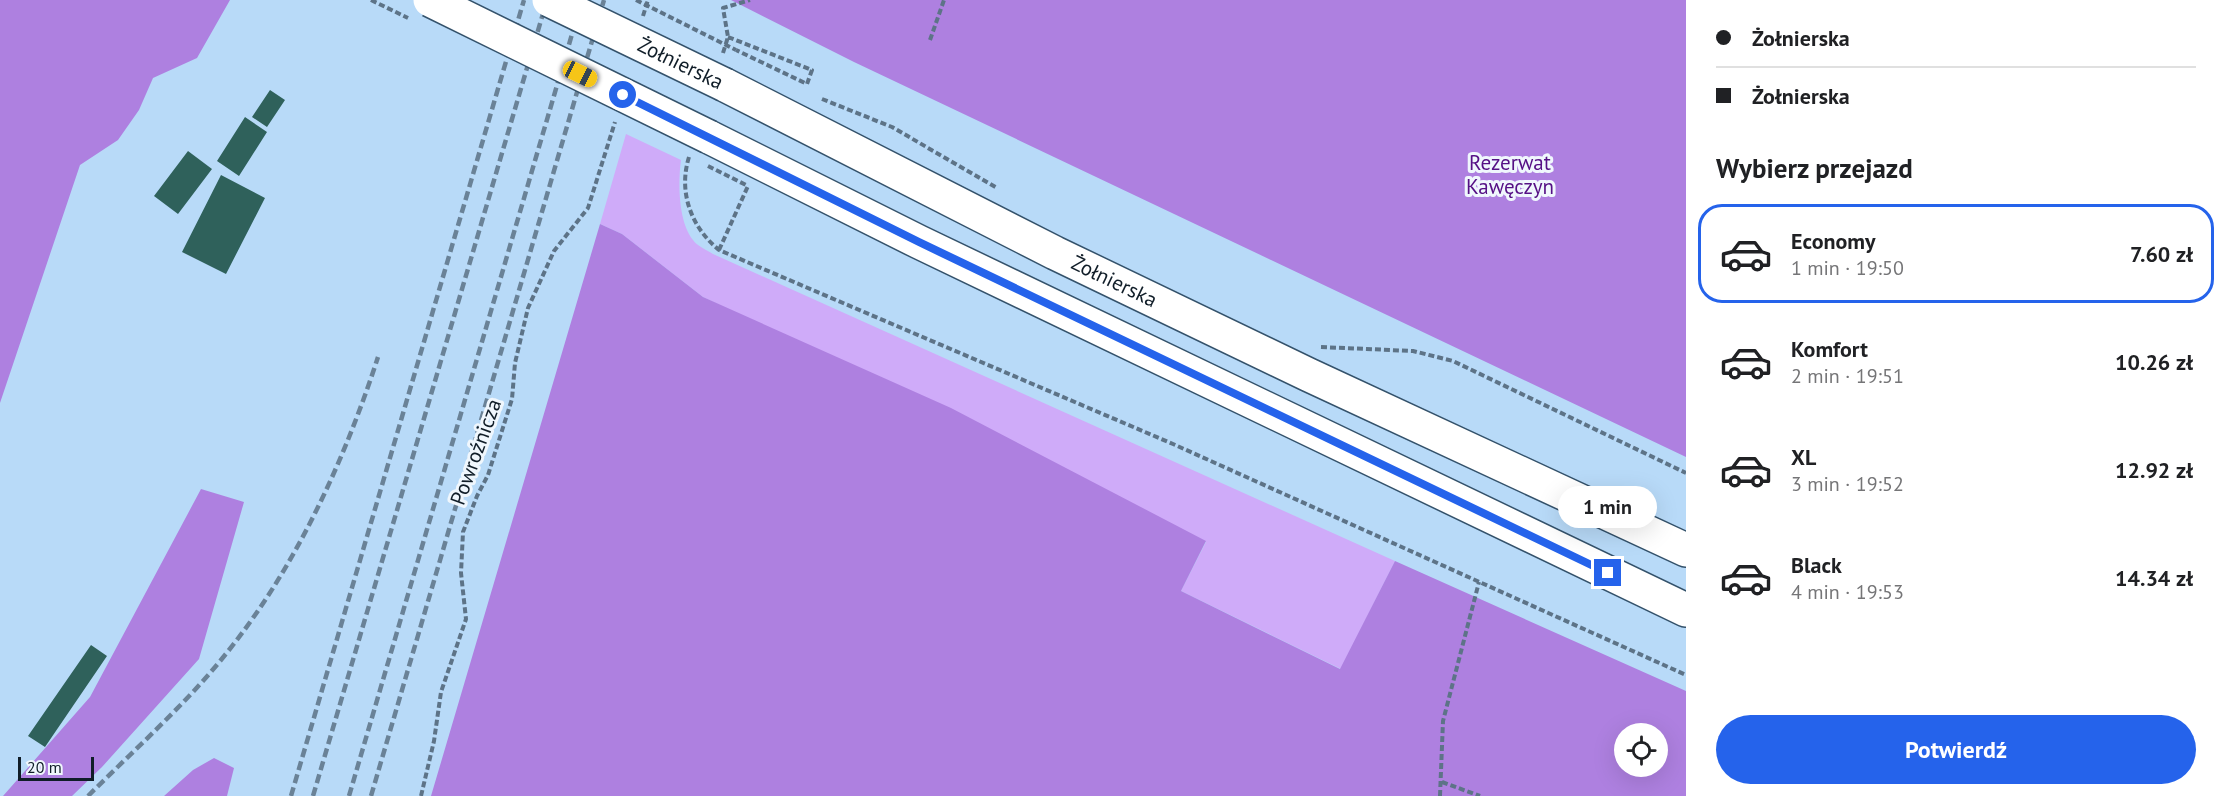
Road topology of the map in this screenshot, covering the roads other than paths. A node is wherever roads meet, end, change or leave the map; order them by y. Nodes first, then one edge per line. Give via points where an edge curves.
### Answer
1 (430, 0) edge
2 (549, 0) edge
3 (1686, 550) edge
4 (1686, 610) edge

1 - 4 main road, bridge via 700,146 940,252
2 - 3 main road, Żołnierska, bridge via 723,72 1065,258

